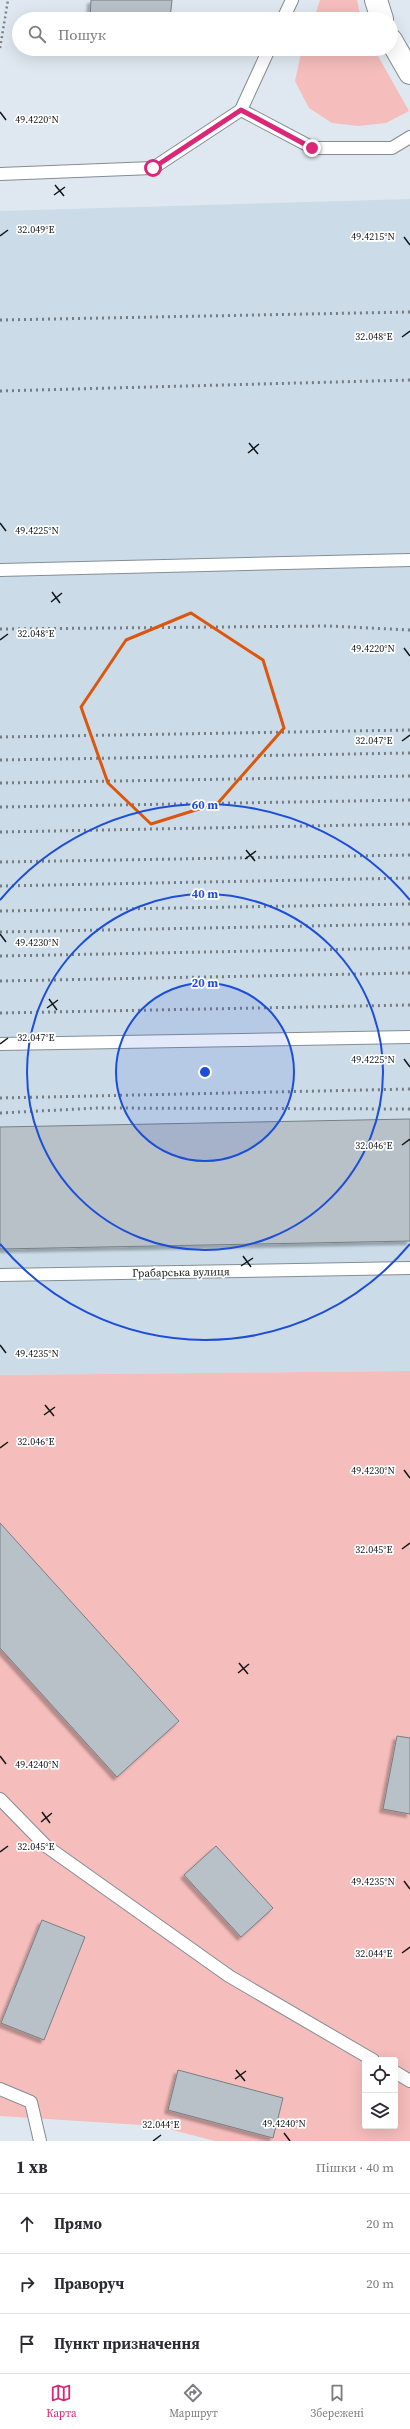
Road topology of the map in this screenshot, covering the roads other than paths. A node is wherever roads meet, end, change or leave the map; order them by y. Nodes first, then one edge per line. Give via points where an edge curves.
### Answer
1 (292, 0) edge
2 (376, 0) edge
3 (286, 12) edge
4 (380, 12) edge
5 (398, 52) edge
6 (266, 56) edge
7 (410, 73) edge
8 (241, 110) junction
9 (410, 137) edge
10 (0, 174) edge
11 (410, 560) edge
12 (0, 570) edge
13 (410, 1037) edge
14 (0, 1044) edge
15 (410, 1268) edge
16 (0, 1275) edge
17 (0, 1799) edge
18 (368, 2057) edge
19 (398, 2074) edge
20 (410, 2081) edge
21 (0, 2089) edge
22 (40, 2141) edge

1 - 3 lane
2 - 4 street
5 - 7 street
6 - 8 lane
8 - 9 lane via 312,148 392,148
8 - 10 lane via 153,168
11 - 12 lane
13 - 14 lane
15 - 16 lane, Грабарська вулиця
17 - 18 lane via 46,1846 229,1976
19 - 20 lane
21 - 22 lane via 31,2102

